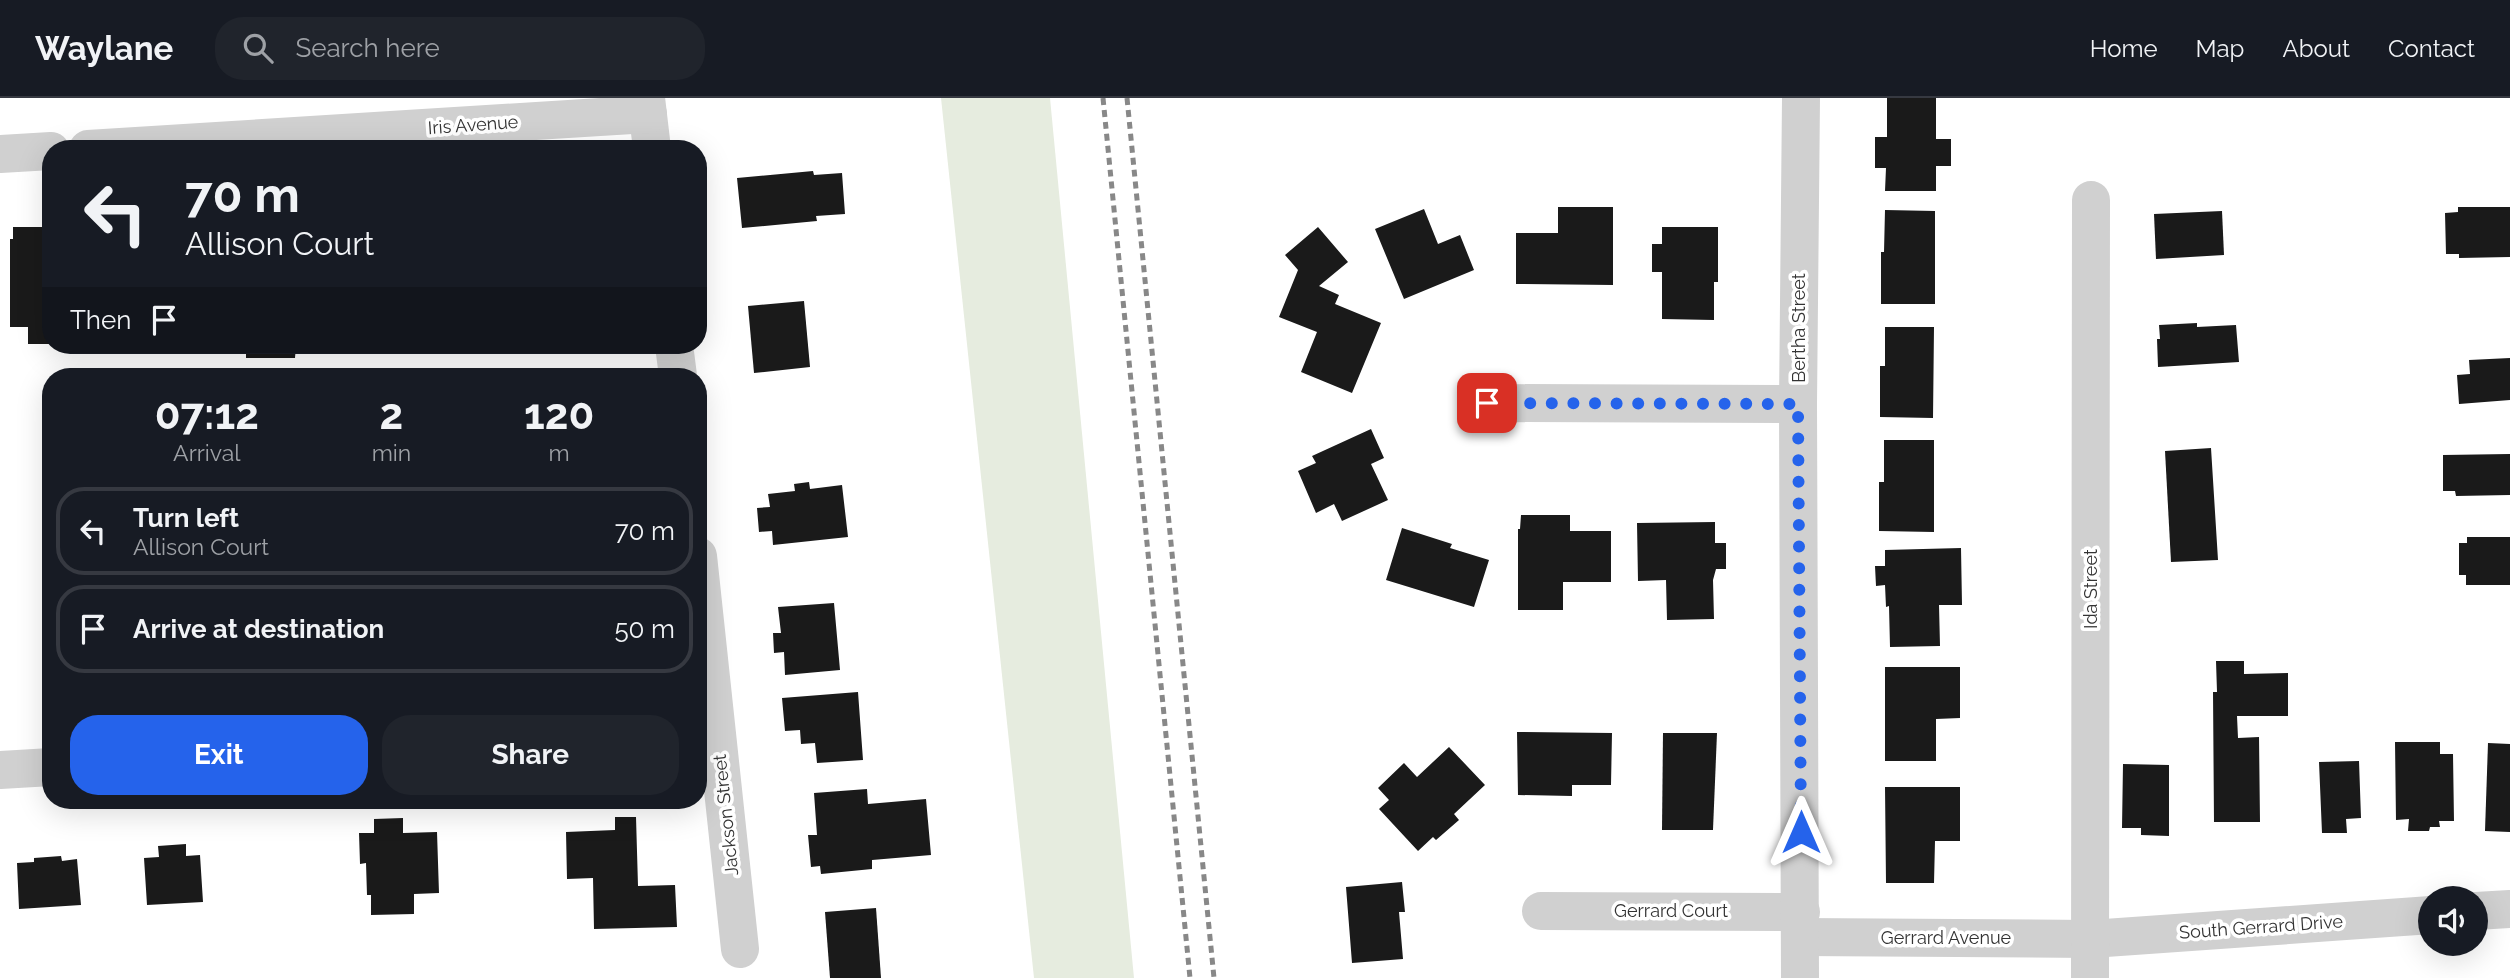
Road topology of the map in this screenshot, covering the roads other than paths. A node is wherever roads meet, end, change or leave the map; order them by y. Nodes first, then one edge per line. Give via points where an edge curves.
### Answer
1 (1801, 98) edge
2 (649, 120) edge
3 (262, 140) edge
4 (42, 152) edge
5 (0, 154) edge
6 (2091, 200) dead end
7 (1487, 403) dead end
8 (1798, 404) junction
9 (708, 727) edge
10 (42, 768) edge
11 (0, 770) edge
12 (2510, 909) edge
13 (2488, 910) edge
14 (1541, 911) dead end
15 (2418, 916) edge
16 (1801, 925) junction
17 (2091, 939) junction
18 (740, 949) dead end
19 (1800, 978) edge
20 (2090, 978) edge

1 - 8 street, Bertha Street
2 - 3 street, Iris Avenue
4 - 5 street
6 - 17 street, Ida Street
7 - 8 street
8 - 16 street, Bertha Street
9 - 18 street, Jackson Street
10 - 11 street
12 - 13 street
14 - 16 street, Gerrard Court
15 - 17 street, South Gerrard Drive
16 - 17 street, Gerrard Avenue
16 - 19 street, Bertha Street
17 - 20 street, Ida Street

